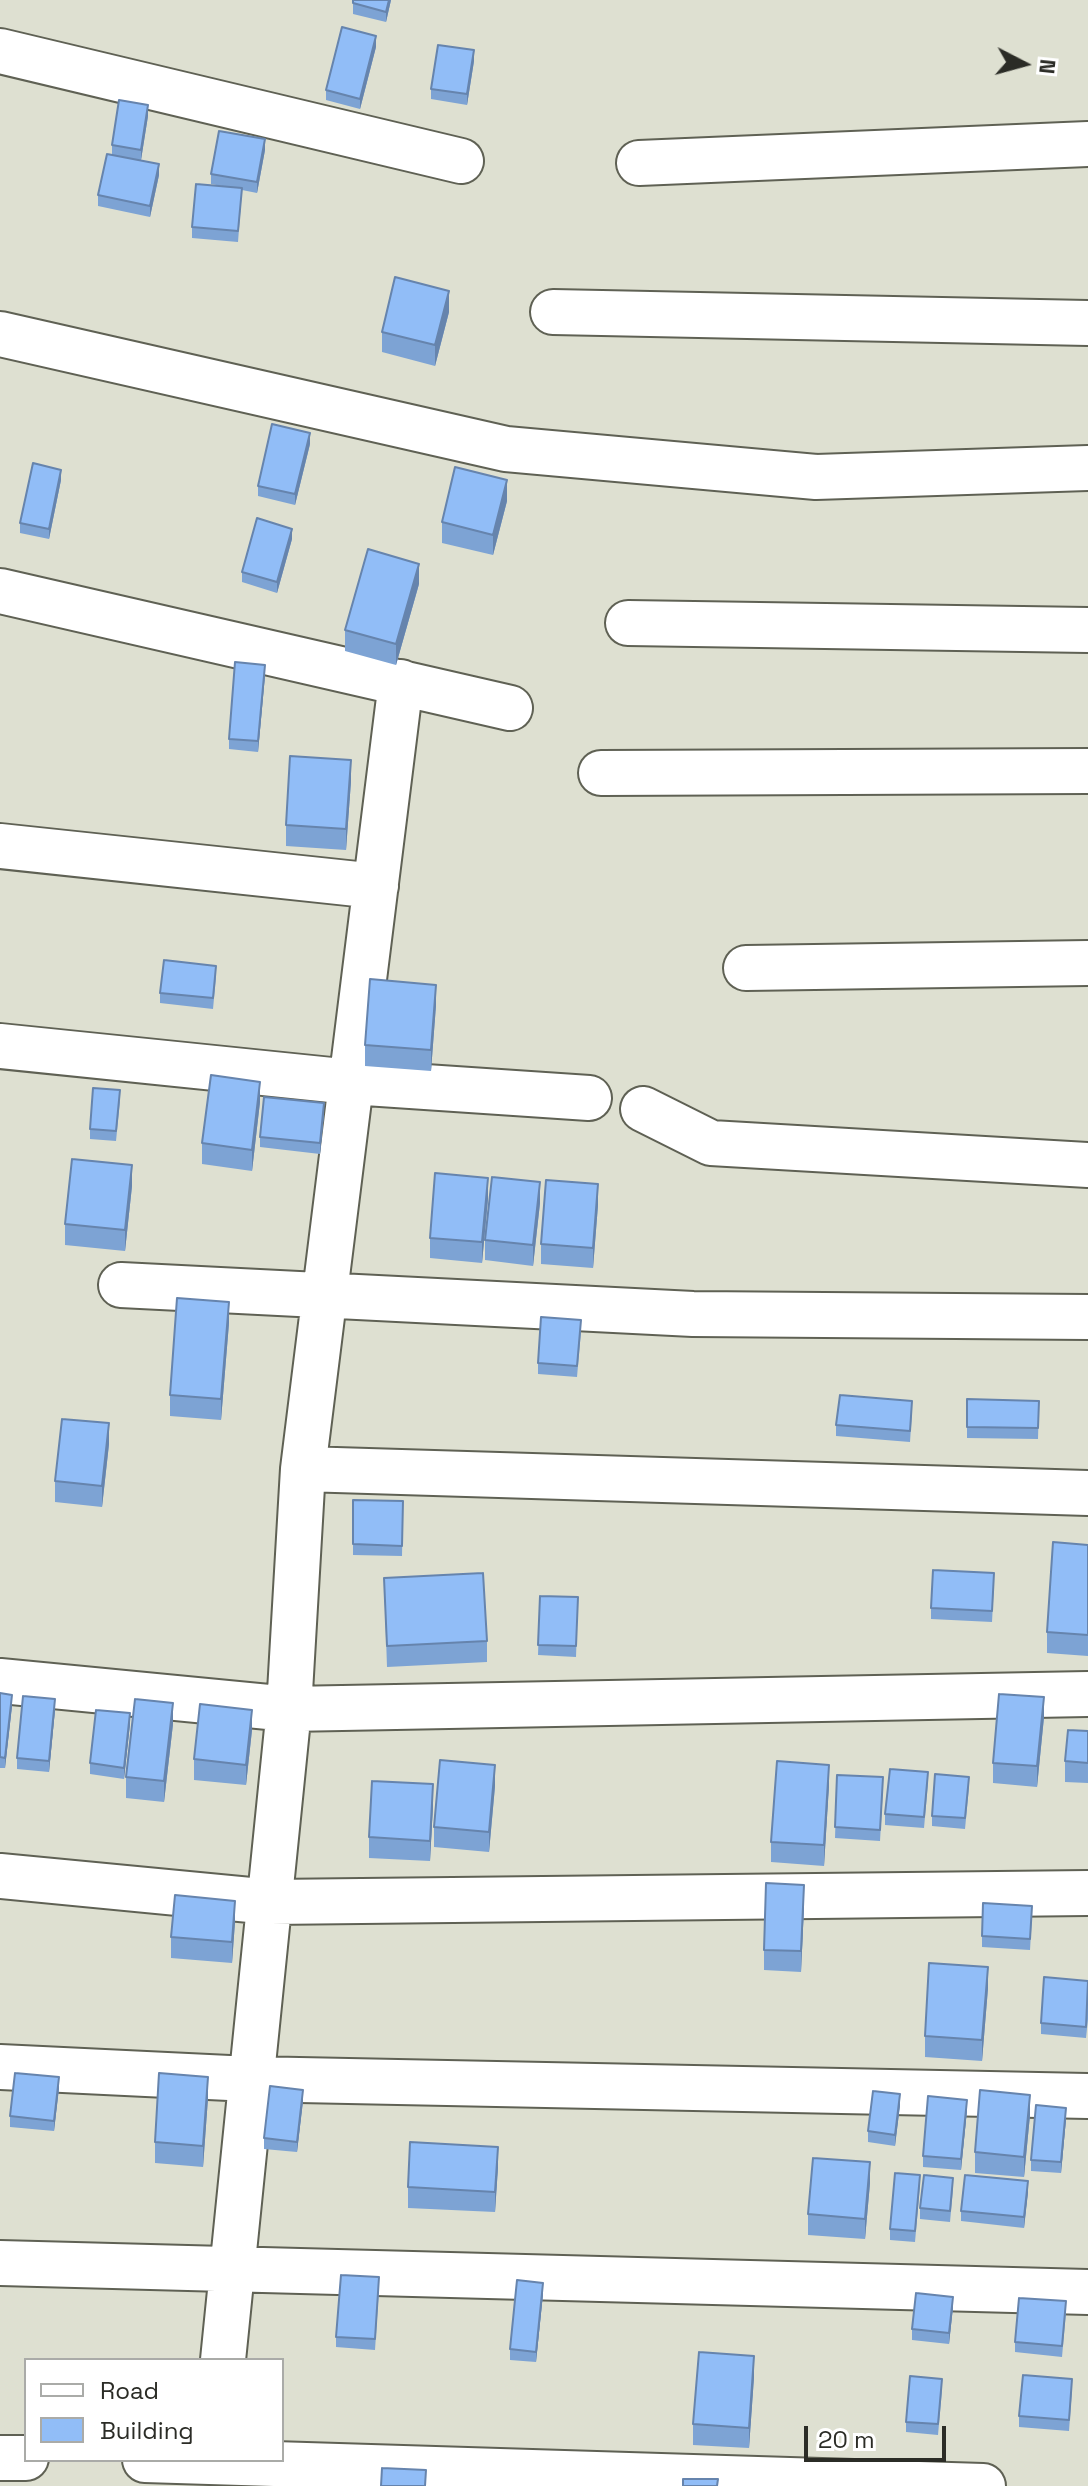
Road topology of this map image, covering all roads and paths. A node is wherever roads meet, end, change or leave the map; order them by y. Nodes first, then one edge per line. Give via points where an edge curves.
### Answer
1 (0, 51) edge
2 (1088, 144) edge
3 (461, 161) dead end
4 (639, 163) dead end
5 (553, 312) dead end
6 (1088, 323) edge
7 (0, 334) edge
8 (1088, 468) edge
9 (0, 591) edge
10 (628, 623) dead end
11 (1088, 630) edge
12 (401, 682) junction
13 (510, 708) dead end
14 (1088, 771) edge
15 (601, 773) dead end
16 (0, 846) edge
17 (376, 886) junction
18 (1088, 963) edge
19 (746, 968) dead end
20 (0, 1046) edge
21 (351, 1082) junction
22 (589, 1098) dead end
23 (643, 1109) dead end
24 (1088, 1165) edge
25 (121, 1285) dead end
26 (325, 1294) junction
27 (1088, 1317) edge
28 (303, 1469) junction
29 (1088, 1493) edge
30 (0, 1681) edge
31 (1088, 1694) edge
32 (289, 1709) junction
33 (0, 1876) edge
34 (1088, 1893) edge
35 (271, 1902) junction
36 (0, 2067) edge
37 (250, 2079) junction
38 (1088, 2096) edge
39 (0, 2263) edge
40 (234, 2267) junction
41 (1088, 2292) edge
42 (223, 2358) edge
43 (0, 2458) edge
44 (24, 2458) edge
45 (160, 2462) edge
46 (211, 2469) edge
47 (983, 2486) edge

1 - 3 street
2 - 4 street
5 - 6 street
7 - 8 street via 506,449 816,477
9 - 12 street
10 - 11 street
12 - 13 street
12 - 17 street
14 - 15 street
16 - 17 street
17 - 21 street
18 - 19 street
20 - 21 street
21 - 22 street
21 - 26 street
23 - 24 street via 711,1143
25 - 26 street
26 - 27 street via 693,1314
26 - 28 street
28 - 29 street
28 - 32 street
30 - 32 street
31 - 32 street
32 - 35 street
33 - 35 street
34 - 35 street
35 - 37 street
36 - 37 street
37 - 38 street
37 - 40 street
39 - 40 street
40 - 41 street
40 - 42 street
43 - 44 street
45 - 46 street
46 - 47 street

